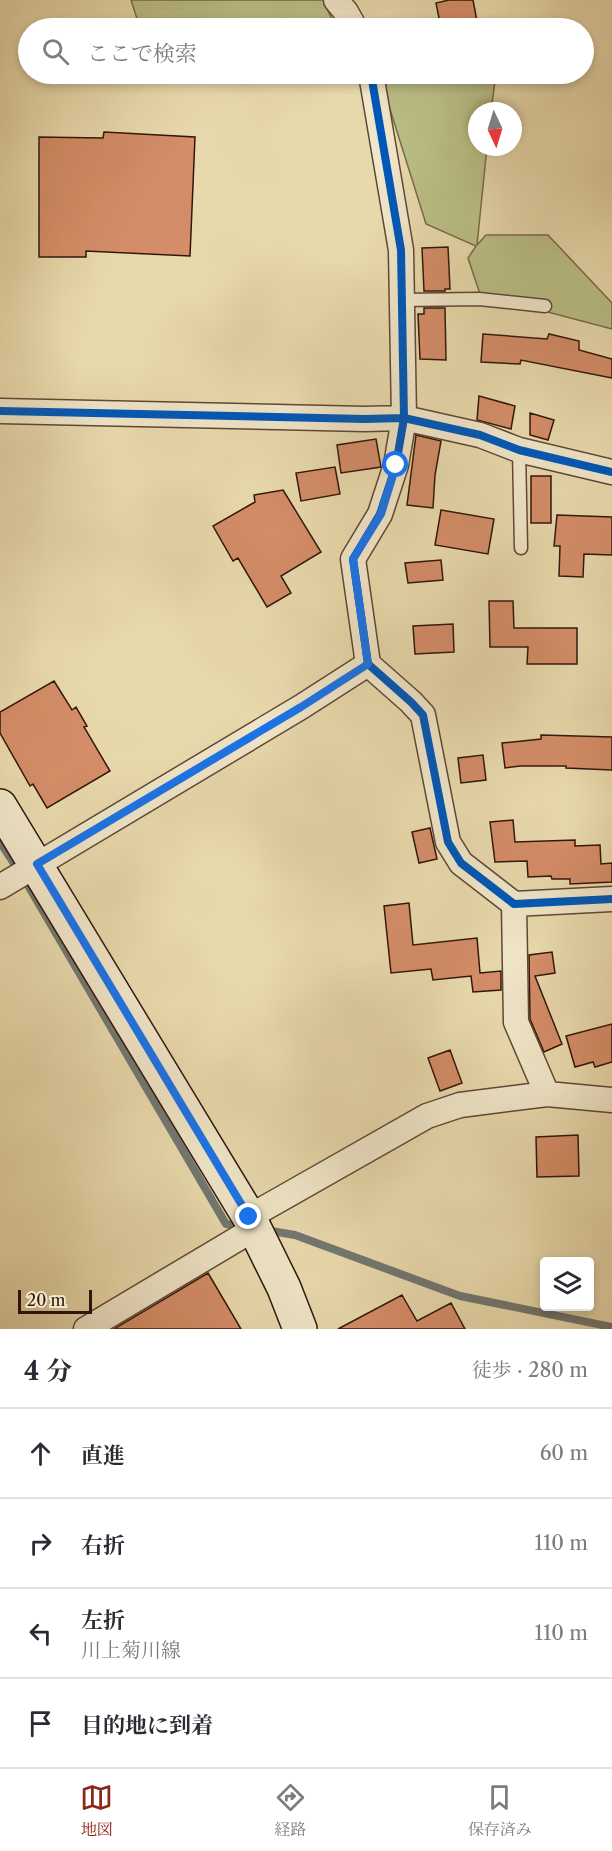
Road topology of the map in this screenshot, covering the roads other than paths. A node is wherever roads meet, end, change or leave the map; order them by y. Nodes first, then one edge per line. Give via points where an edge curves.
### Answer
1 (336, 0) edge
2 (349, 18) edge
3 (373, 84) edge
4 (402, 300) junction
5 (545, 306) dead end
6 (0, 411) edge
7 (404, 418) junction
8 (519, 450) junction
9 (612, 472) edge
10 (521, 548) dead end
11 (368, 664) junction
12 (0, 806) edge
13 (37, 864) junction
14 (0, 886) edge
15 (612, 899) edge
16 (514, 904) junction
17 (547, 1094) junction
18 (612, 1100) edge
19 (252, 1223) junction
20 (86, 1329) edge
21 (300, 1329) edge

1 - 2 street
3 - 4 street via 401,249
4 - 5 lane via 479,299
4 - 7 street
6 - 7 street
7 - 8 street via 480,435
7 - 11 street via 396,465 381,514 353,559
8 - 9 street
8 - 10 lane
11 - 13 street
11 - 16 street via 423,716 448,842 460,863
12 - 13 main road
13 - 14 street
13 - 19 main road
15 - 16 street
16 - 17 street via 516,1022
17 - 18 street
17 - 19 street via 460,1105 427,1116
19 - 20 street
19 - 21 main road

